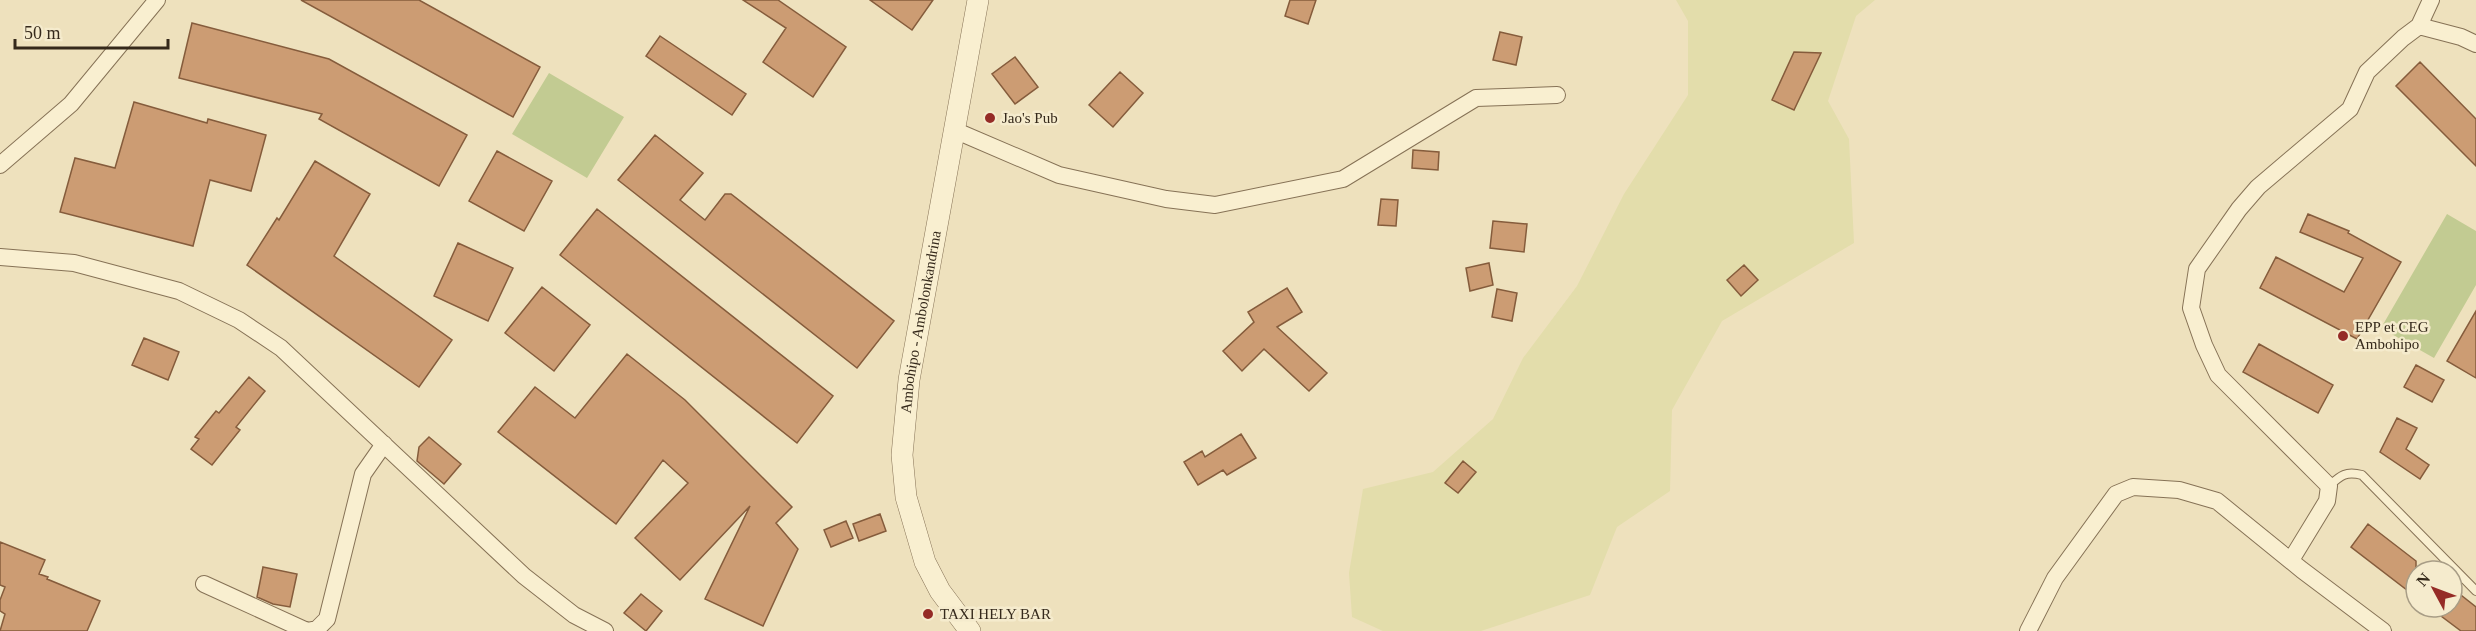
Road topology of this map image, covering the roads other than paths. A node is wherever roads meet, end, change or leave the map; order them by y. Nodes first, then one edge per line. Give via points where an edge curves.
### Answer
1 (157, 0) edge
2 (978, 0) edge
3 (2431, 0) edge
4 (2419, 26) junction
5 (2476, 44) edge
6 (1557, 95) dead end
7 (954, 130) junction
8 (0, 165) edge
9 (0, 257) edge
10 (384, 444) junction
11 (2329, 486) junction
12 (2291, 560) junction
13 (204, 584) dead end
14 (2476, 591) edge
15 (605, 631) edge
16 (970, 631) edge
17 (2028, 631) edge
18 (2383, 631) edge

1 - 8 street via 71,104
2 - 7 street, Ambohipo - Ambolonkandrina
3 - 4 street
4 - 5 street
4 - 11 street via 2367,72 2350,109 2258,187 2197,269 2191,308 2218,375
6 - 7 street via 1476,98 1343,179 1215,205 1166,199 1059,175
7 - 16 street, Ambohipo - Ambolonkandrina via 909,380 902,455 906,497 925,562 940,591
9 - 10 street via 74,263 179,291 239,320 281,348
10 - 13 street via 363,474 327,619 317,629 307,631
10 - 15 street via 524,576 574,615
11 - 12 street via 2327,501
11 - 14 lane via 2342,474 2362,475
12 - 17 street via 2217,501 2179,490 2133,487 2116,494 2055,578
12 - 18 street

